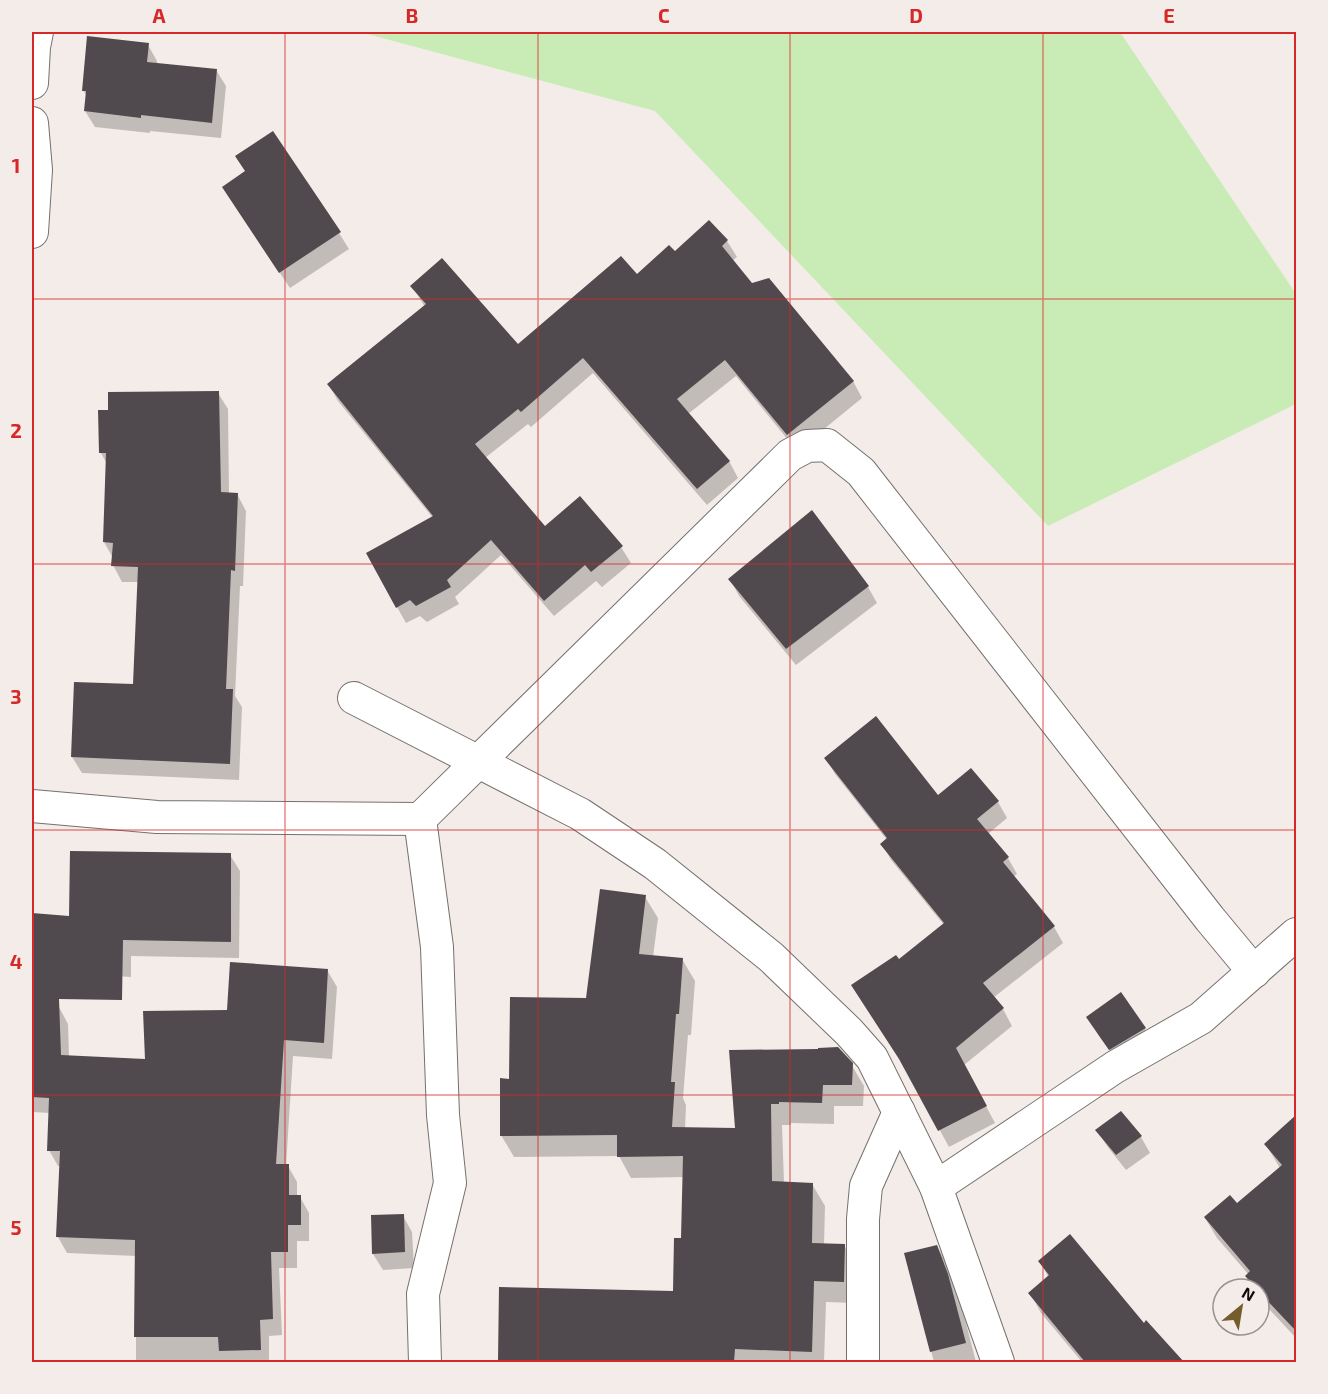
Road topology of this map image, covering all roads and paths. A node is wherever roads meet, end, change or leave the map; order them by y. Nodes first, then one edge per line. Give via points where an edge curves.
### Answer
1 (37, 32) edge
2 (32, 83) edge
3 (32, 123) edge
4 (32, 214) edge
5 (354, 698) dead end
6 (478, 762) junction
7 (32, 806) edge
8 (420, 819) junction
9 (1296, 934) edge
10 (1254, 972) junction
11 (899, 1112) junction
12 (936, 1187) junction
13 (425, 1362) edge
14 (863, 1362) edge
15 (998, 1362) edge

1 - 2 street
3 - 4 street via 36,170
5 - 6 street
6 - 8 street
6 - 10 street via 790,455 807,446 827,445 861,471
6 - 11 street via 580,814 655,864 771,957 872,1058
7 - 8 street via 157,817
8 - 13 street via 437,947 443,1114 450,1183 423,1294
9 - 10 street
10 - 12 street via 1201,1018 1115,1067
11 - 12 street
11 - 14 street via 866,1186
12 - 15 street

